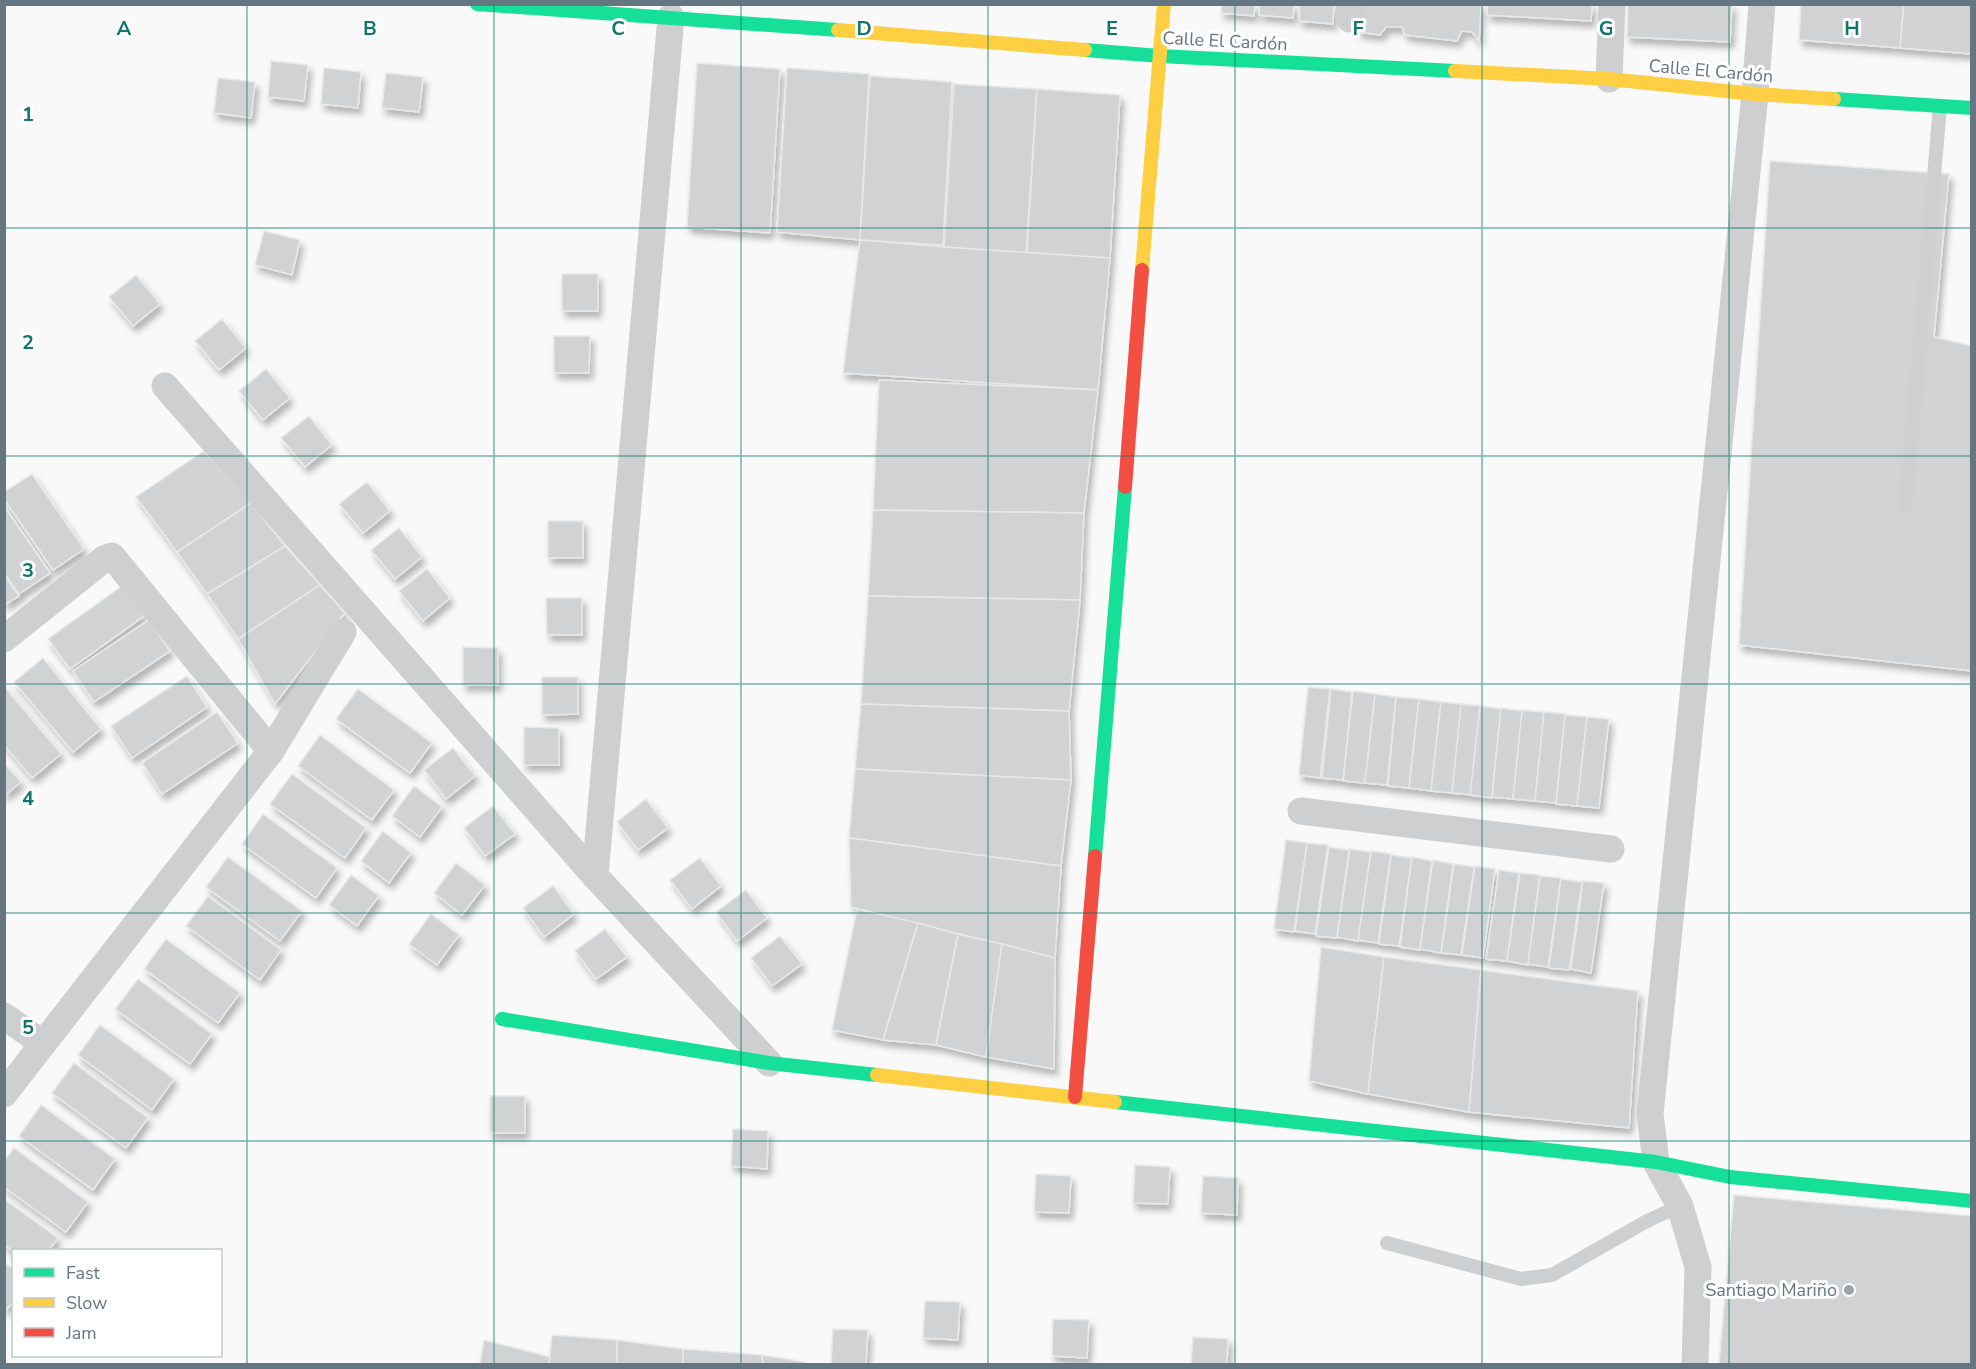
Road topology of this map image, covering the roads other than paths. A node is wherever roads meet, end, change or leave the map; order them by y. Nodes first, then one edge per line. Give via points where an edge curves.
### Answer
1 (477, 4) edge
2 (1164, 4) edge
3 (1612, 4) edge
4 (1762, 4) edge
5 (594, 8) edge
6 (671, 17) junction
7 (1160, 56) junction
8 (1609, 79) junction
9 (1755, 94) junction
10 (1940, 106) junction
11 (1971, 108) edge
12 (165, 386) dead end
13 (1906, 505) dead end
14 (343, 632) dead end
15 (4, 639) edge
16 (271, 751) junction
17 (1301, 811) dead end
18 (1611, 849) dead end
19 (595, 876) junction
20 (4, 1016) edge
21 (502, 1018) dead end
22 (42, 1043) junction
23 (769, 1063) junction
24 (4, 1094) edge
25 (1075, 1097) junction
26 (1656, 1162) junction
27 (1971, 1201) edge
28 (1680, 1206) junction
29 (1388, 1243) dead end
30 (1695, 1365) edge

1 - 5 street, Calle El Cardón
2 - 7 street
3 - 8 street
4 - 9 street
5 - 6 street, Calle El Cardón
6 - 7 street, Calle El Cardón
6 - 19 street
7 - 8 street, Calle El Cardón
7 - 25 street
8 - 9 street, Calle El Cardón
9 - 10 street, Calle El Cardón
9 - 26 street via 1650,1114
10 - 11 street, Calle El Cardón
10 - 13 lane
12 - 19 street
14 - 16 street
15 - 16 street via 111,556
16 - 22 street
17 - 18 street
19 - 23 street
20 - 22 street
21 - 23 street
22 - 24 street
23 - 25 street
25 - 26 street
26 - 27 street via 1730,1178
26 - 28 street
28 - 29 lane via 1552,1275 1521,1279
28 - 30 street via 1698,1267

